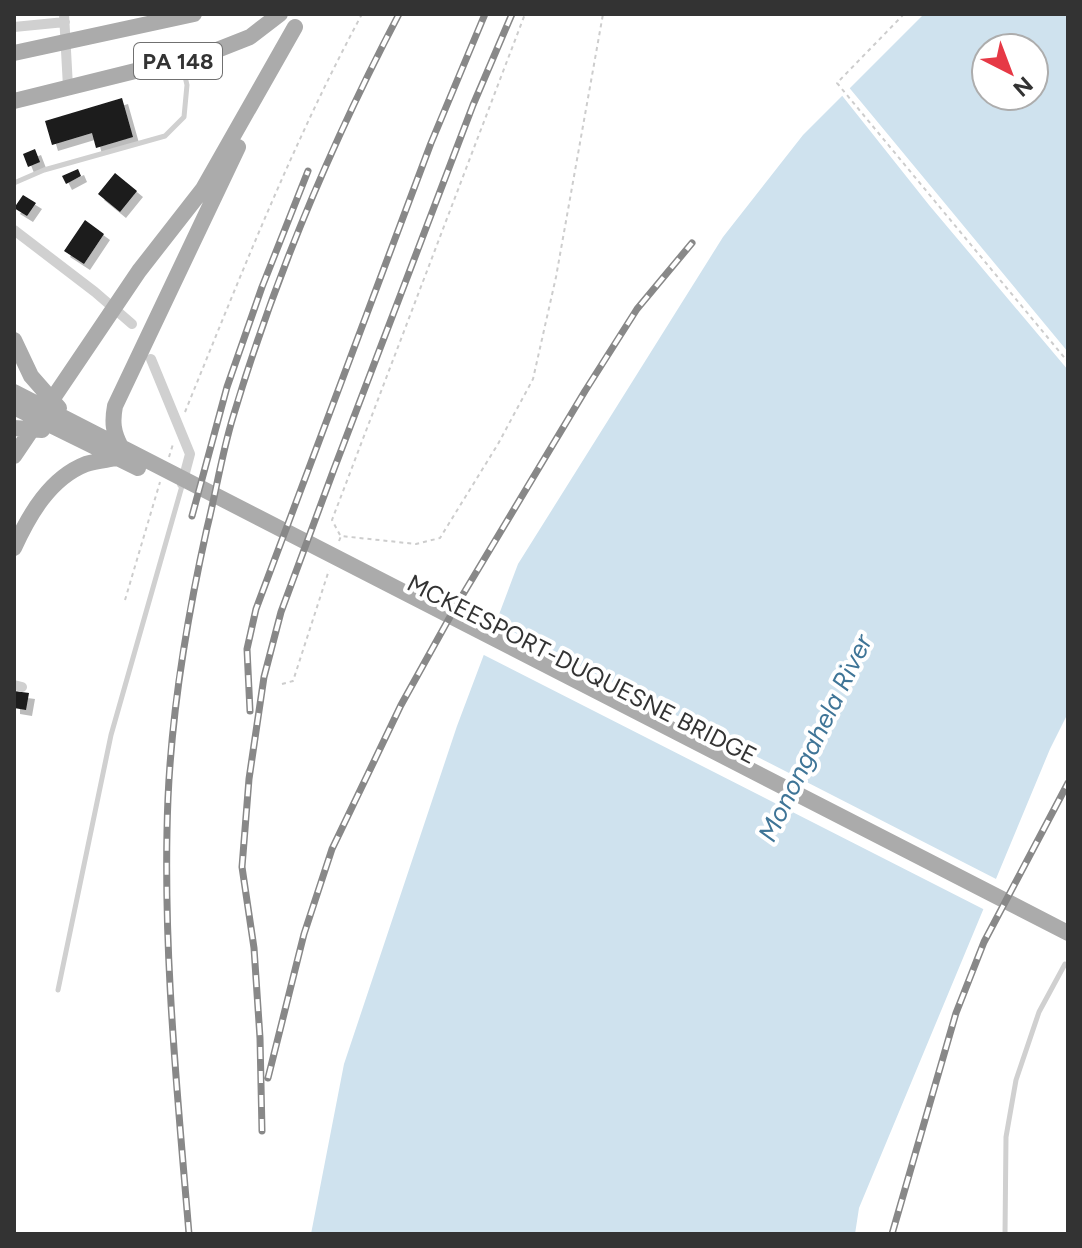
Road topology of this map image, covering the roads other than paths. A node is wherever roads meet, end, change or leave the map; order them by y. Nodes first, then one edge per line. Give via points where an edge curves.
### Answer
1 (194, 14) edge
2 (280, 14) edge
3 (65, 18) edge
4 (35, 20) edge
5 (298, 20) edge
6 (14, 27) edge
7 (14, 53) edge
8 (181, 60) junction
9 (68, 87) junction
10 (14, 101) edge
11 (14, 183) edge
12 (14, 230) edge
13 (132, 324) dead end
14 (14, 340) edge
15 (151, 359) dead end
16 (14, 392) edge
17 (14, 407) edge
18 (14, 428) edge
19 (71, 428) junction
20 (14, 456) edge
21 (127, 456) junction
22 (182, 486) joint
23 (14, 548) edge
24 (1068, 933) edge
25 (1068, 945) edge
26 (1065, 964) dead end
27 (58, 990) dead end
28 (1005, 1234) edge

1 - 7 main road
2 - 8 main road, PA 148 via 250,37
3 - 4 street
3 - 9 street
4 - 6 street
5 - 20 main road via 203,189 139,271
5 - 21 main road via 115,406 112,422
8 - 9 main road, PA 148
8 - 11 lane via 187,85 184,117 165,136
9 - 10 main road, PA 148
12 - 13 street
14 - 19 main road via 31,376
15 - 22 street via 190,454
16 - 19 main road
17 - 19 main road
18 - 19 main road
19 - 21 main road
21 - 23 main road via 86,464 66,475 47,492
21 - 24 main road, MCKEESPORT-DUQUESNE BRIDGE
21 - 25 main road, MCKEESPORT-DUQUESNE BRIDGE
22 - 27 lane via 111,735
26 - 28 lane via 1039,1012 1016,1080 1006,1137

